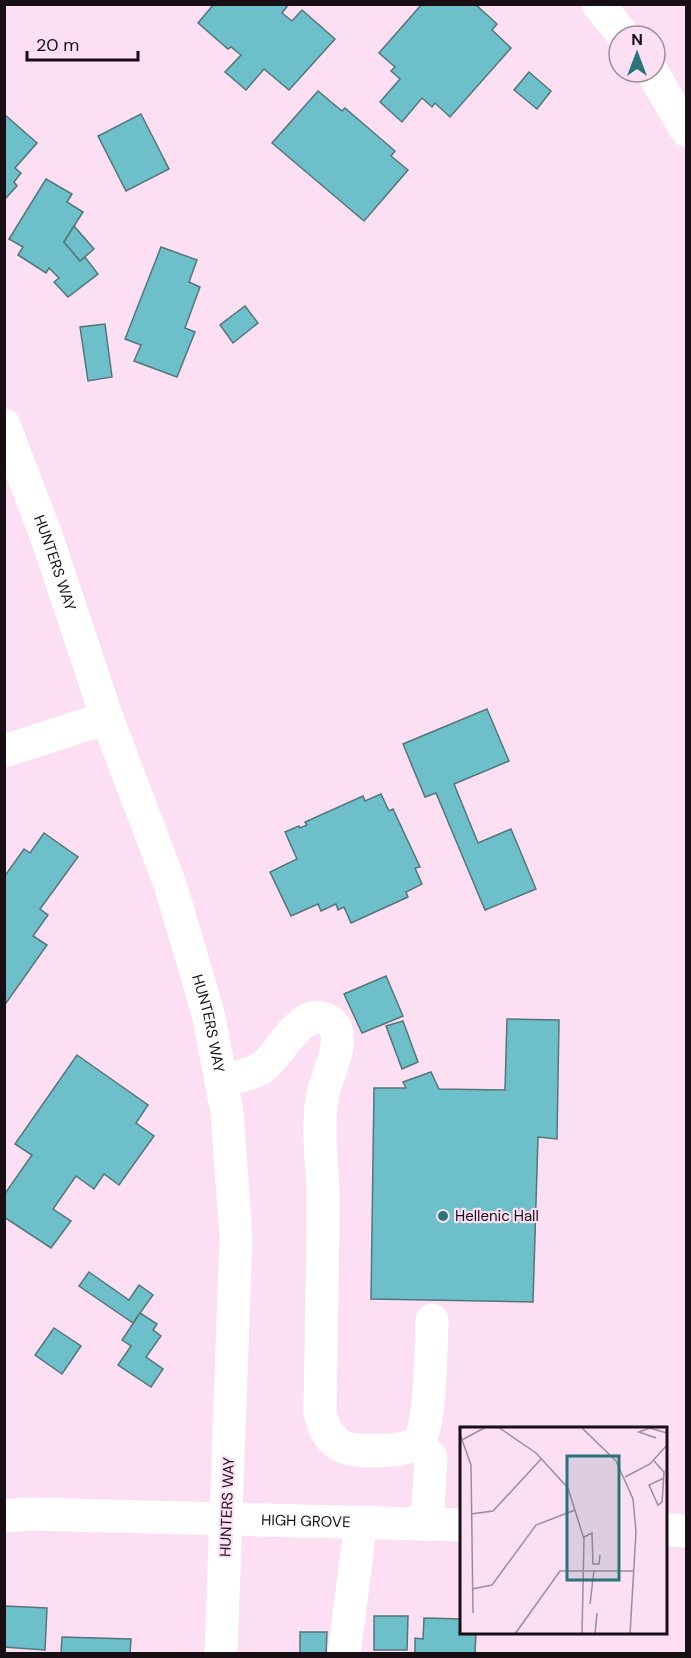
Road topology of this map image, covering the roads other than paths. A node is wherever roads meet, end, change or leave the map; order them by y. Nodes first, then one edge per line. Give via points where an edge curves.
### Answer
1 (598, 4) edge
2 (614, 24) edge
3 (659, 84) edge
4 (687, 130) edge
5 (4, 425) edge
6 (106, 718) junction
7 (4, 751) edge
8 (221, 1082) junction
9 (432, 1320) dead end
10 (418, 1442) junction
11 (4, 1516) edge
12 (226, 1519) junction
13 (360, 1524) junction
14 (427, 1525) junction
15 (460, 1525) edge
16 (667, 1530) edge
17 (687, 1531) edge
18 (221, 1653) edge
19 (344, 1653) edge

1 - 2 street
3 - 4 street
5 - 6 street, HUNTERS WAY via 48,538
6 - 7 street
6 - 8 street, HUNTERS WAY via 170,884 208,1012
8 - 10 street via 262,1068 304,1022 321,1019 333,1025 337,1048 325,1088 320,1128 323,1428 346,1448 394,1450
8 - 12 street, HUNTERS WAY via 227,1112 236,1237
9 - 10 street via 427,1408
10 - 14 street via 431,1458
11 - 12 street, HIGH GROVE
12 - 13 street, HIGH GROVE
12 - 18 street, HUNTERS WAY
13 - 14 street, HIGH GROVE
13 - 19 street
14 - 15 street, HIGH GROVE
16 - 17 street

